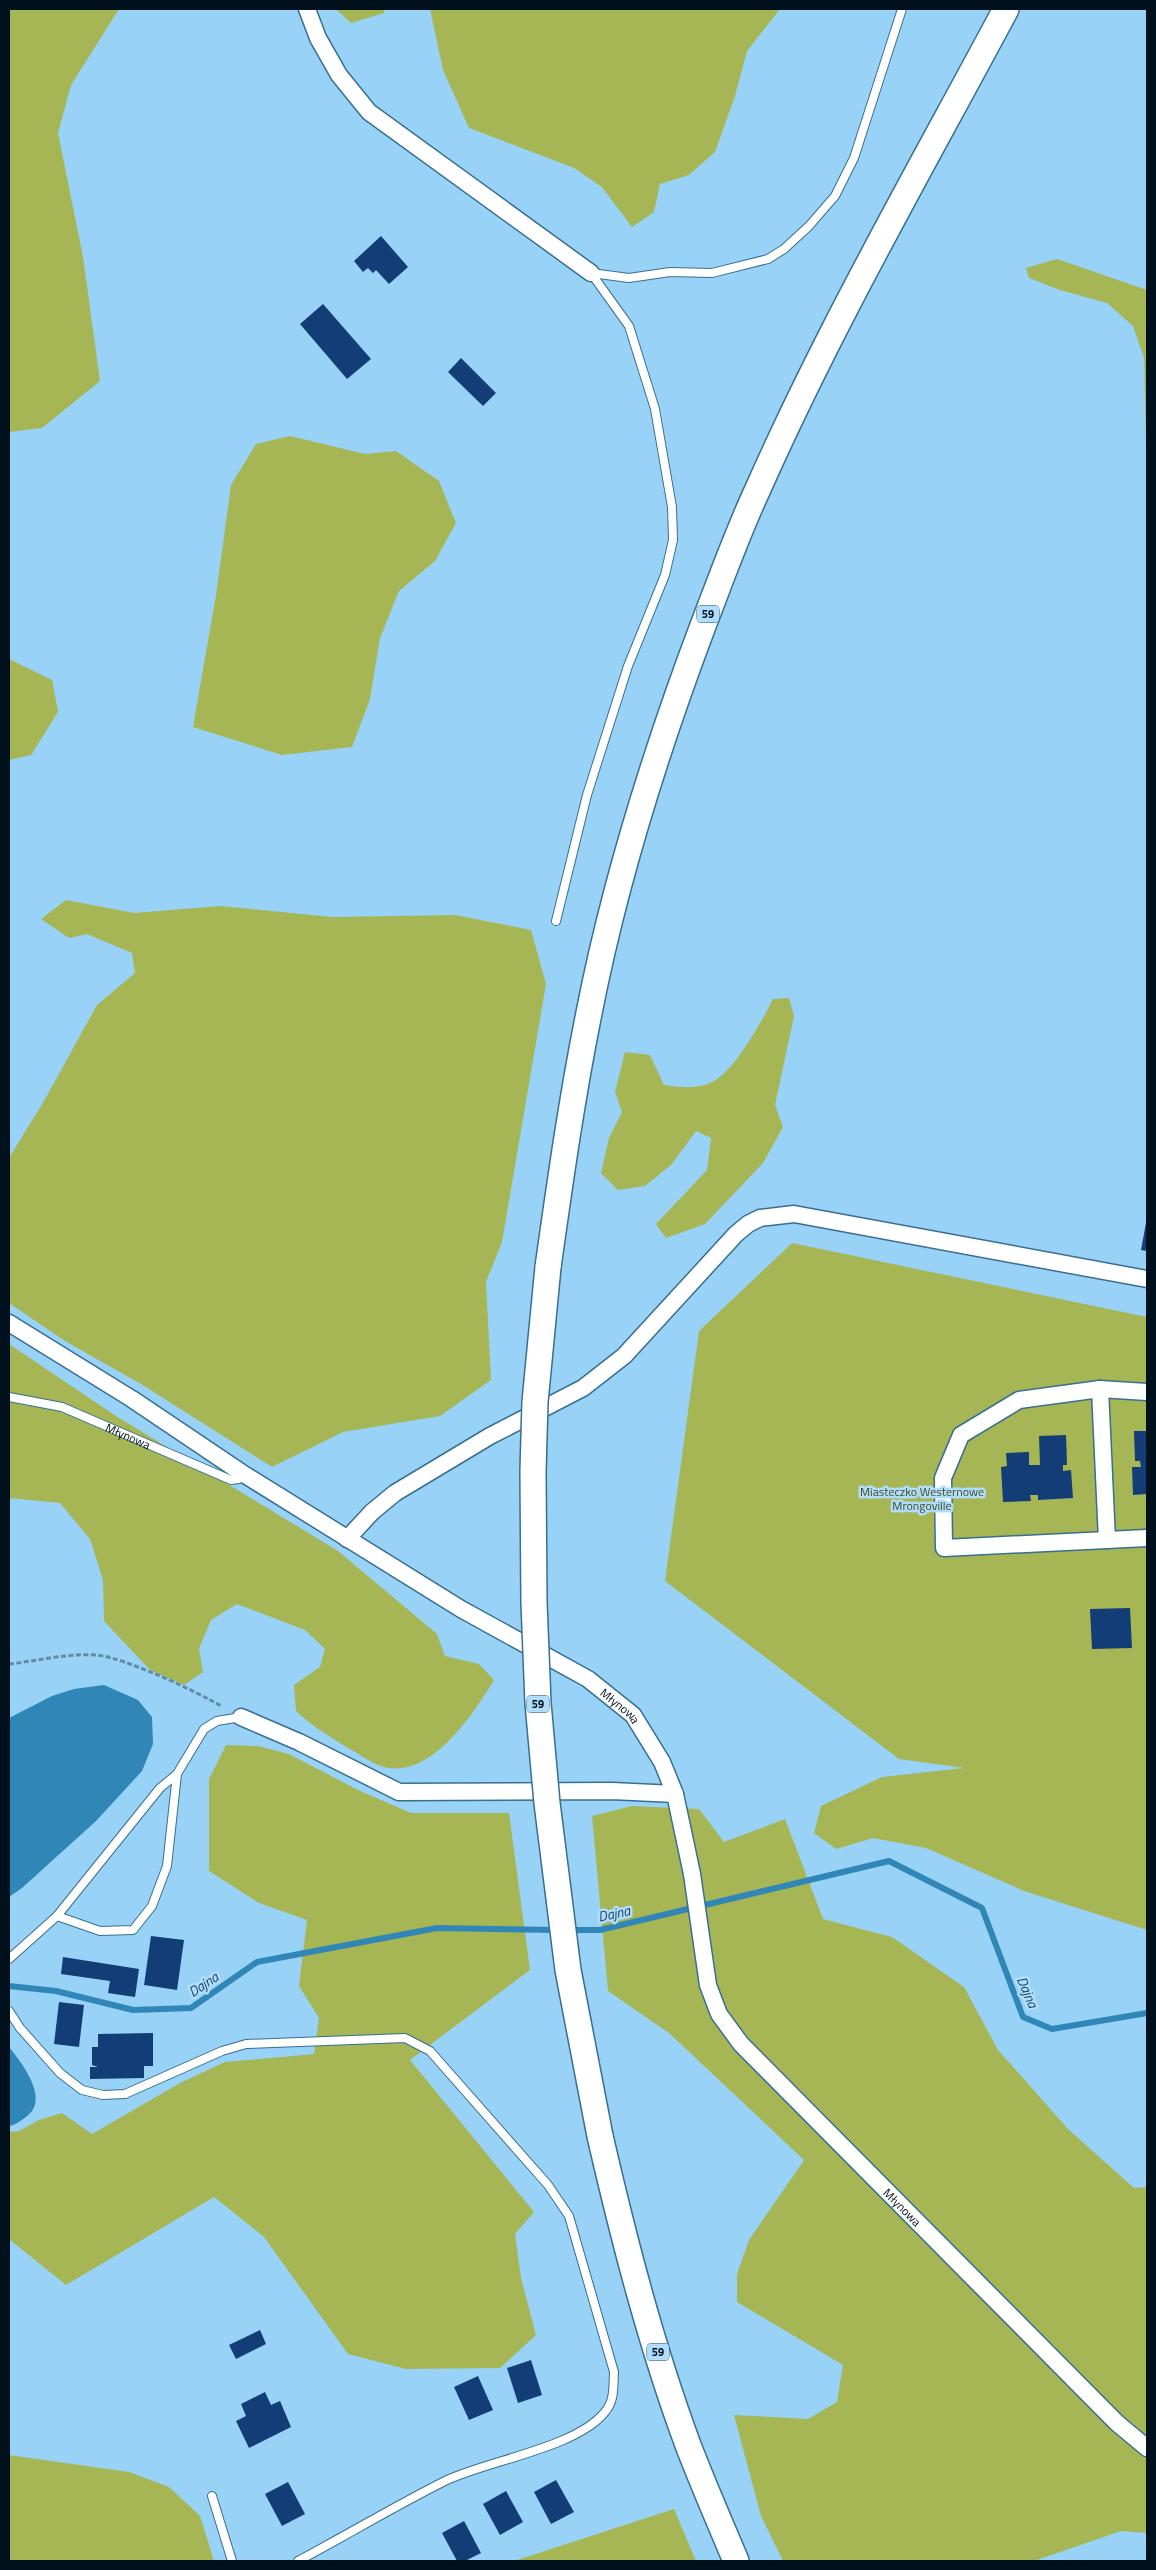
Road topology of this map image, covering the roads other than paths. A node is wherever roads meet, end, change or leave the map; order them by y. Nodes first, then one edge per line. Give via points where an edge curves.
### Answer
1 (307, 9) edge
2 (902, 9) edge
3 (1006, 9) edge
4 (591, 273) junction
5 (556, 921) dead end
6 (1147, 1279) edge
7 (9, 1323) edge
8 (1100, 1390) junction
9 (1147, 1392) edge
10 (9, 1397) edge
11 (242, 1473) junction
12 (1147, 1538) edge
13 (347, 1539) junction
14 (1107, 1540) junction
15 (241, 1717) joint
16 (177, 1774) junction
17 (675, 1794) junction
18 (56, 1916) junction
19 (9, 1959) edge
20 (9, 2011) edge
21 (1147, 2448) edge
22 (212, 2496) dead end
23 (232, 2561) edge
24 (298, 2561) edge
25 (736, 2561) edge

1 - 4 street via 318,38 369,112
2 - 4 lane via 854,158 835,196 784,249 768,259 712,273 670,272 629,278
3 - 25 main road, 59, bridge via 840,318 783,434 749,509 676,696 650,775 589,1009 569,1117 548,1268 535,1402 534,1603 547,1803 568,1970 600,2136 632,2268 688,2445
4 - 5 lane via 629,326 655,409 672,507 673,540 665,575 628,666 587,795
6 - 13 street via 794,1214 760,1218 736,1234 624,1356 583,1388 490,1436 395,1493
7 - 11 street, Młynowa via 132,1399
8 - 9 street
8 - 14 street
8 - 14 street via 1019,1400 962,1435 942,1478 944,1548
10 - 11 lane, Młynowa via 62,1408 231,1480 239,1479
11 - 13 street, Młynowa
12 - 14 street
13 - 17 street, Młynowa via 461,1609 588,1679 613,1698 632,1715 649,1740
15 - 16 lane via 217,1721 204,1729
15 - 17 street via 399,1792 612,1791
16 - 18 lane via 160,1788
16 - 18 lane via 167,1866 152,1906 133,1930 100,1931
17 - 21 street, Młynowa via 692,1874 708,1985 719,2014 741,2044 1117,2423
18 - 19 lane
20 - 24 lane via 60,2072 82,2090 103,2095 125,2094 222,2051 246,2044 405,2038 430,2051 453,2075 548,2185 569,2216 614,2372 613,2399 605,2413 584,2430 558,2442 446,2481
22 - 23 lane

